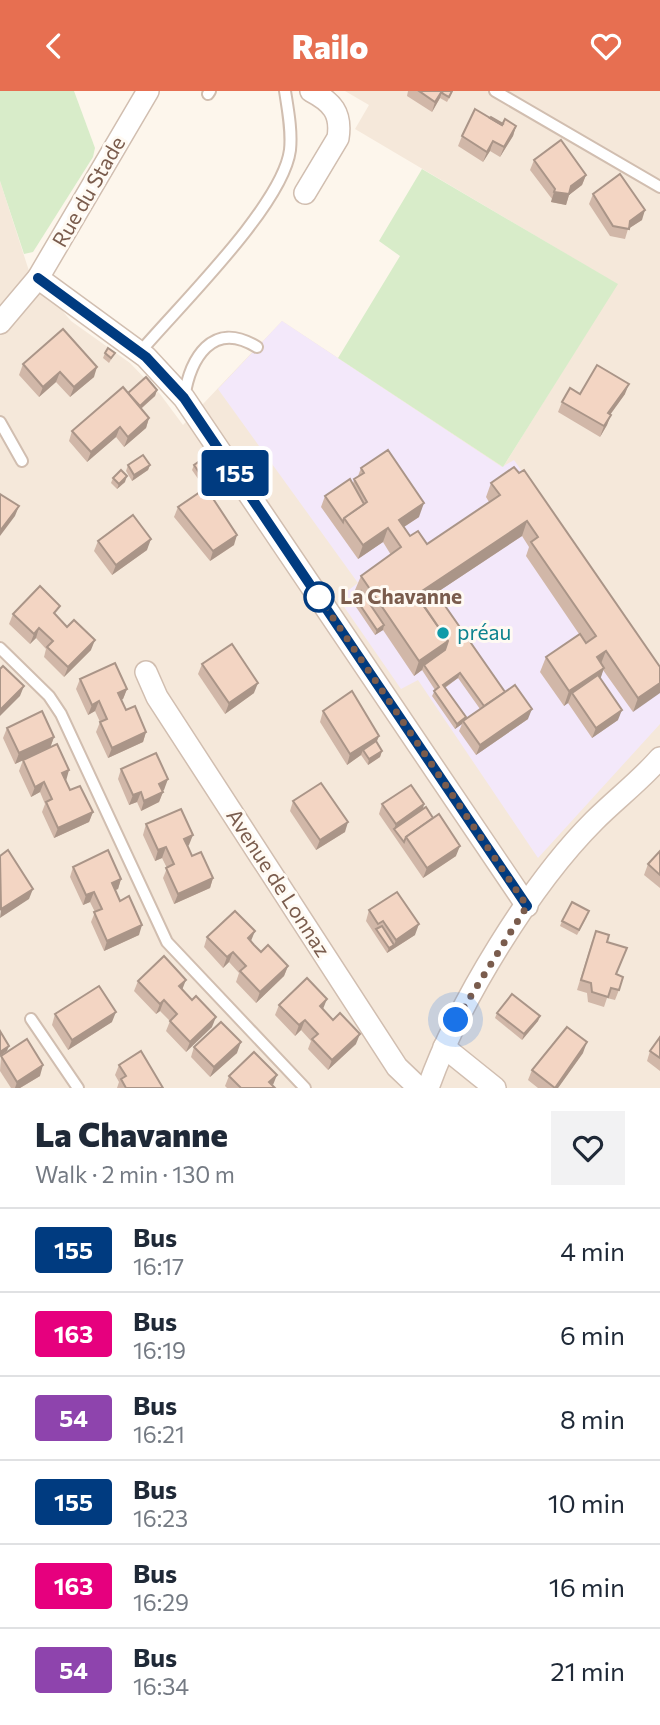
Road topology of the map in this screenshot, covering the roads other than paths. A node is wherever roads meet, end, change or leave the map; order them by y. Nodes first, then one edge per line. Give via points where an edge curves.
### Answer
1 (148, 91) edge
2 (285, 91) edge
3 (312, 91) edge
4 (495, 91) edge
5 (660, 187) edge
6 (305, 194) dead end
7 (38, 278) junction
8 (0, 323) edge
9 (257, 347) dead end
10 (140, 352) junction
11 (184, 398) junction
12 (0, 422) edge
13 (22, 461) dead end
14 (0, 648) edge
15 (146, 672) dead end
16 (660, 758) edge
17 (527, 906) junction
18 (31, 1019) dead end
19 (444, 1047) junction
20 (78, 1088) edge
21 (305, 1088) edge
22 (419, 1088) edge
23 (428, 1088) edge
24 (495, 1088) edge

1 - 7 street, Rue du Stade
2 - 10 lane via 290,151 280,183 224,258
3 - 6 street via 336,111 339,129
4 - 5 lane
7 - 8 street, Rue du Stade
7 - 10 street
9 - 11 lane via 232,339 204,349 191,365
10 - 11 street
11 - 17 street
12 - 13 lane
14 - 21 lane via 61,714 167,942
15 - 22 street, Avenue de Lonnaz via 164,709 397,1067
16 - 17 street via 589,827
17 - 19 street
18 - 20 lane
19 - 23 street
19 - 24 street

